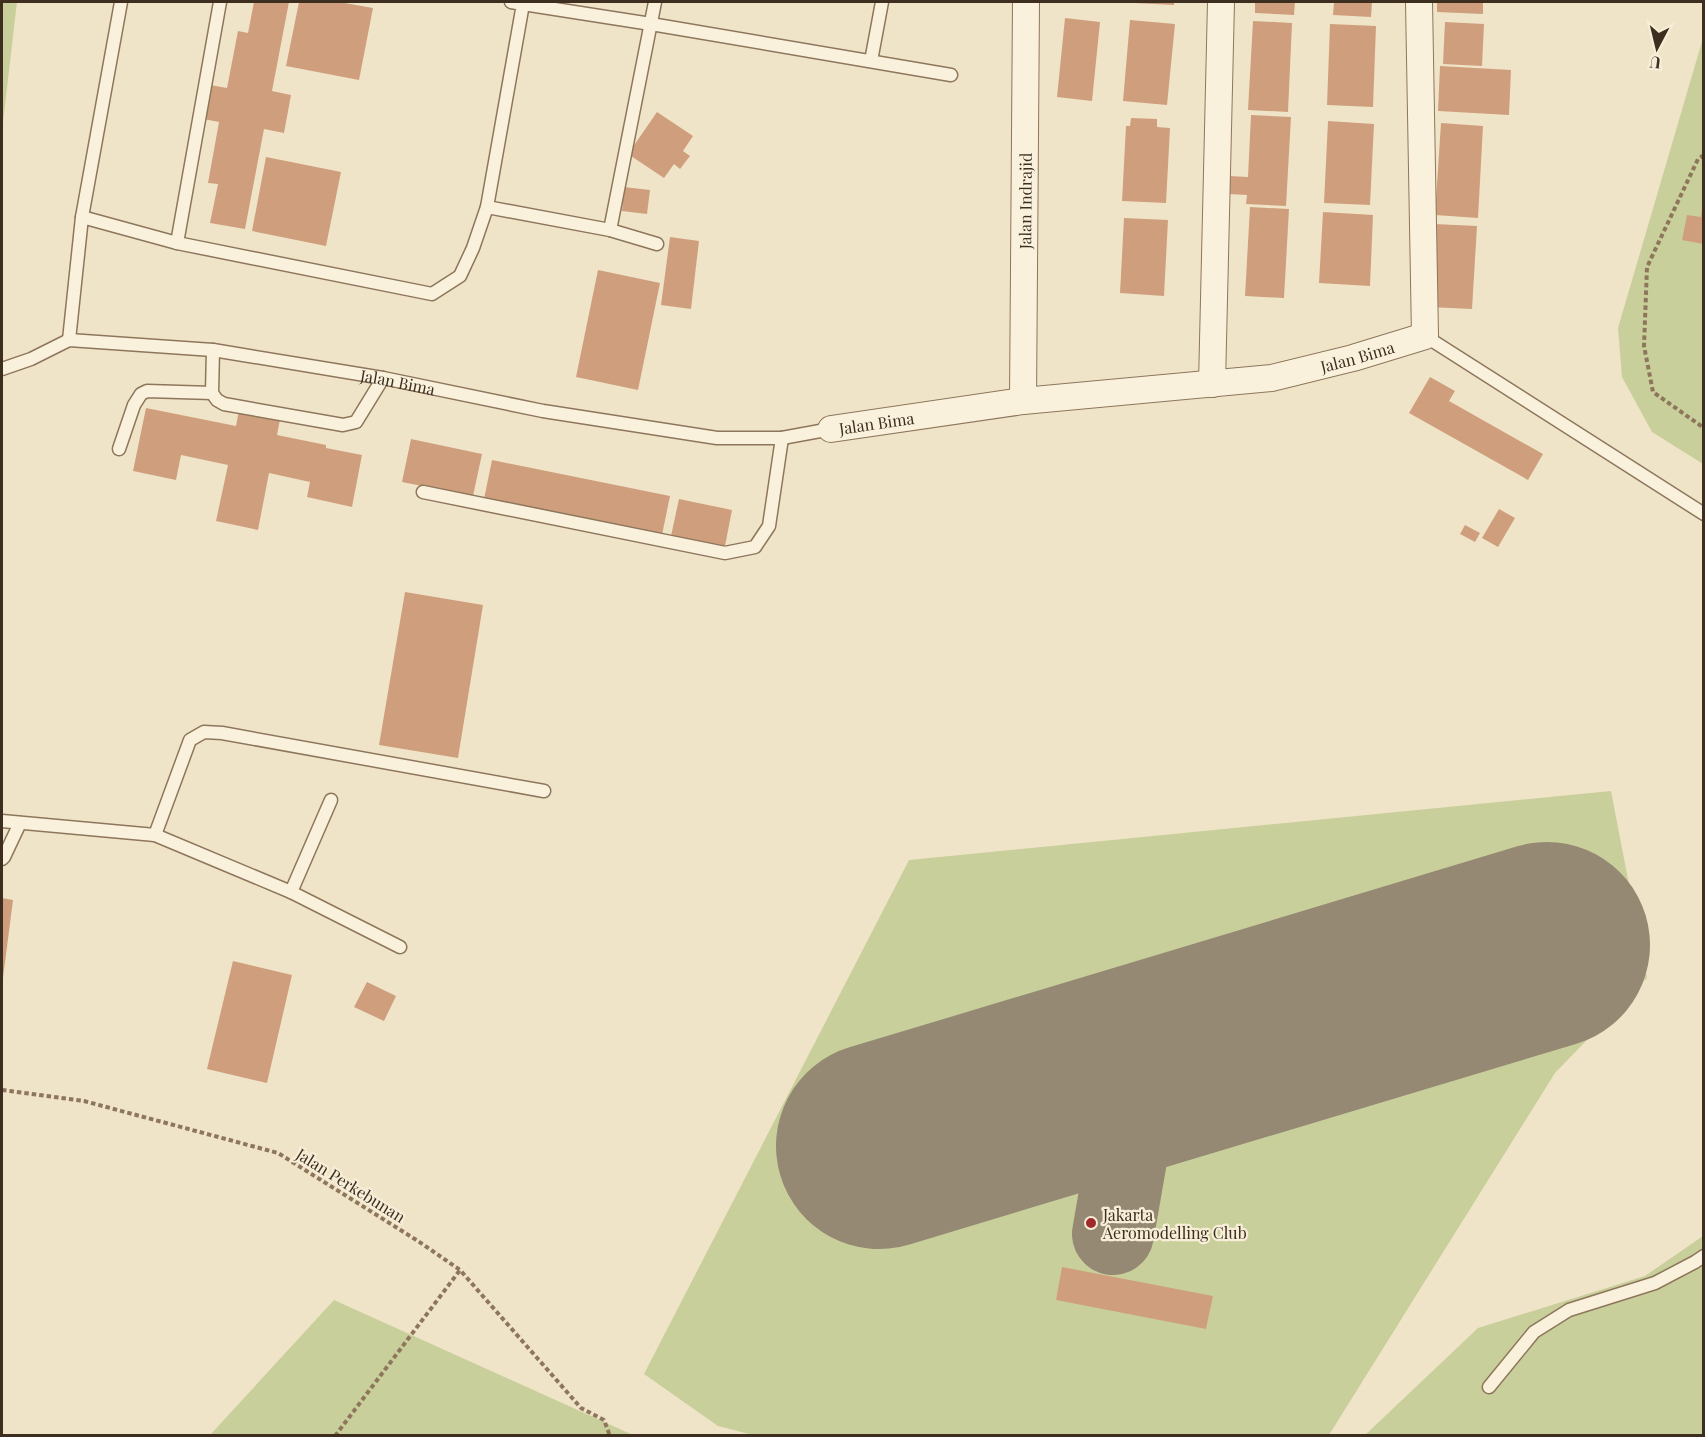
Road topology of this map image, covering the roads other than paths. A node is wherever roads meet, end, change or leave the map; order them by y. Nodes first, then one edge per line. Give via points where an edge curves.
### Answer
1 (121, 2) edge
2 (220, 2) edge
3 (655, 2) edge
4 (882, 2) edge
5 (1026, 2) edge
6 (1221, 2) edge
7 (1419, 2) edge
8 (517, 3) edge
9 (651, 24) junction
10 (871, 61) junction
11 (951, 75) dead end
12 (488, 207) junction
13 (82, 217) junction
14 (609, 230) junction
15 (177, 243) junction
16 (657, 244) dead end
17 (1425, 336) junction
18 (69, 340) junction
19 (213, 350) junction
20 (2, 369) edge
21 (383, 378) junction
22 (1212, 384) junction
23 (212, 393) junction
24 (1023, 401) junction
25 (831, 429) joint
26 (782, 438) junction
27 (119, 449) dead end
28 (423, 492) dead end
29 (1704, 514) edge
30 (544, 791) dead end
31 (331, 800) dead end
32 (2, 821) edge
33 (20, 823) junction
34 (155, 835) junction
35 (2, 859) edge
36 (291, 892) junction
37 (400, 946) dead end
38 (1704, 1256) edge
39 (1489, 1387) dead end

1 - 13 lane
2 - 15 lane
3 - 9 lane
4 - 10 lane
5 - 24 street, Jalan Indrajid
6 - 22 street
7 - 17 street
8 - 9 lane
8 - 12 lane
9 - 10 lane
9 - 14 lane
10 - 11 lane
12 - 14 lane
12 - 15 lane via 460,276 432,294
13 - 15 lane
13 - 18 lane
14 - 16 lane
17 - 22 street, Jalan Bima via 1272,378
17 - 29 lane
18 - 19 lane, Jalan Bima
18 - 20 lane
19 - 21 lane, Jalan Bima
19 - 23 lane
21 - 23 lane via 356,422 343,425 224,404
21 - 26 lane, Jalan Bima via 566,415 717,438
22 - 24 street, Jalan Bima
23 - 27 lane via 141,393
24 - 25 street, Jalan Bima
25 - 26 lane, Jalan Bima
26 - 28 lane via 769,526 755,547 725,553
30 - 34 lane via 204,732 190,740
31 - 36 lane
32 - 33 lane
33 - 34 lane
33 - 35 lane
34 - 36 lane
36 - 37 lane
38 - 39 lane via 1655,1283 1569,1310 1534,1332

